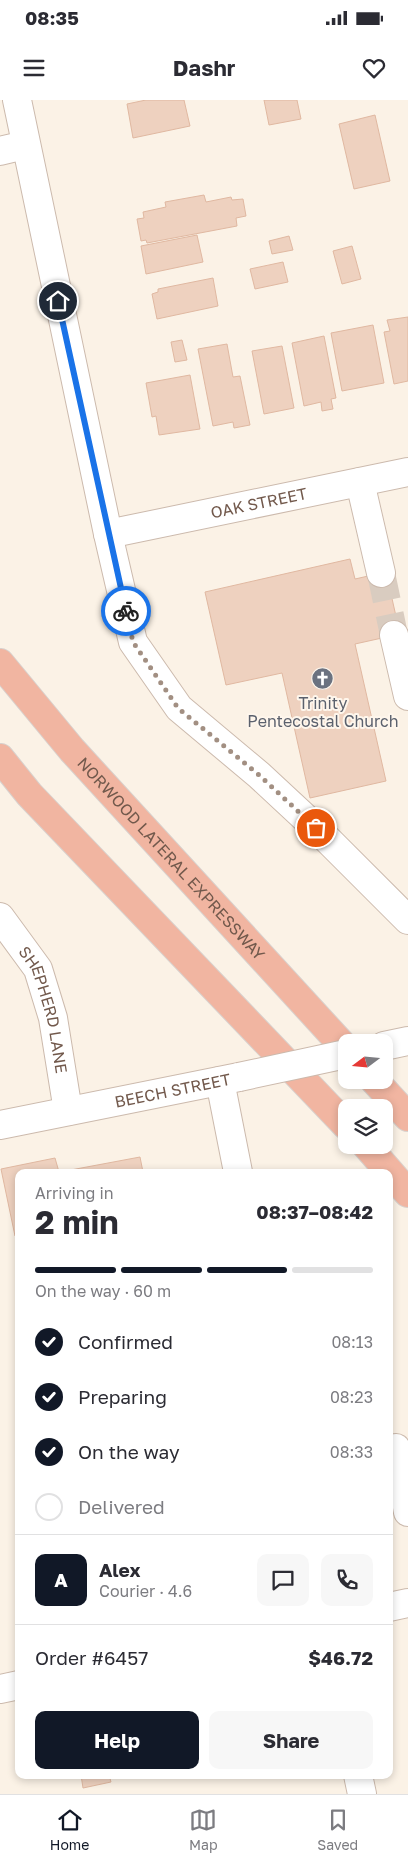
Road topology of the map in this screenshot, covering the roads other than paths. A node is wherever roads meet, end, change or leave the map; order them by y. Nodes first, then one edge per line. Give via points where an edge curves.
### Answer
1 (17, 100) edge
2 (13, 148) edge
3 (408, 472) edge
4 (360, 482) junction
5 (108, 534) junction
6 (381, 573) tunnel mouth
7 (394, 635) tunnel mouth
8 (0, 664) edge
9 (408, 696) edge
10 (0, 758) edge
11 (0, 917) edge
12 (408, 920) edge
13 (338, 1040) edge
14 (338, 1056) edge
15 (229, 1079) junction
16 (382, 1089) edge
17 (68, 1111) junction
18 (338, 1117) edge
19 (408, 1117) edge
20 (0, 1125) edge
21 (374, 1154) edge
22 (238, 1169) edge
23 (387, 1169) edge
24 (393, 1176) edge
25 (408, 1193) edge
26 (396, 1448) dead end
27 (408, 1512) edge
28 (408, 1603) edge
29 (393, 1606) edge
30 (15, 1686) edge
31 (0, 1689) edge
32 (359, 1779) edge
33 (362, 1794) edge

1 - 2 street
2 - 5 street
3 - 4 street, OAK STREET
4 - 5 street, OAK STREET
4 - 6 street
5 - 12 street via 133,642 178,708 259,775
7 - 9 street
8 - 13 highway, NORWOOD LATERAL EXPRESSWAY via 72,750
10 - 18 highway via 30,794
11 - 17 street, SHEPHERD LANE via 38,969 53,1018
14 - 15 street, BEECH STREET, bridge
15 - 17 street, BEECH STREET
15 - 22 street
16 - 19 highway
17 - 20 street, BEECH STREET
21 - 23 highway
24 - 25 highway
26 - 27 street
28 - 29 street
30 - 31 street
32 - 33 street

